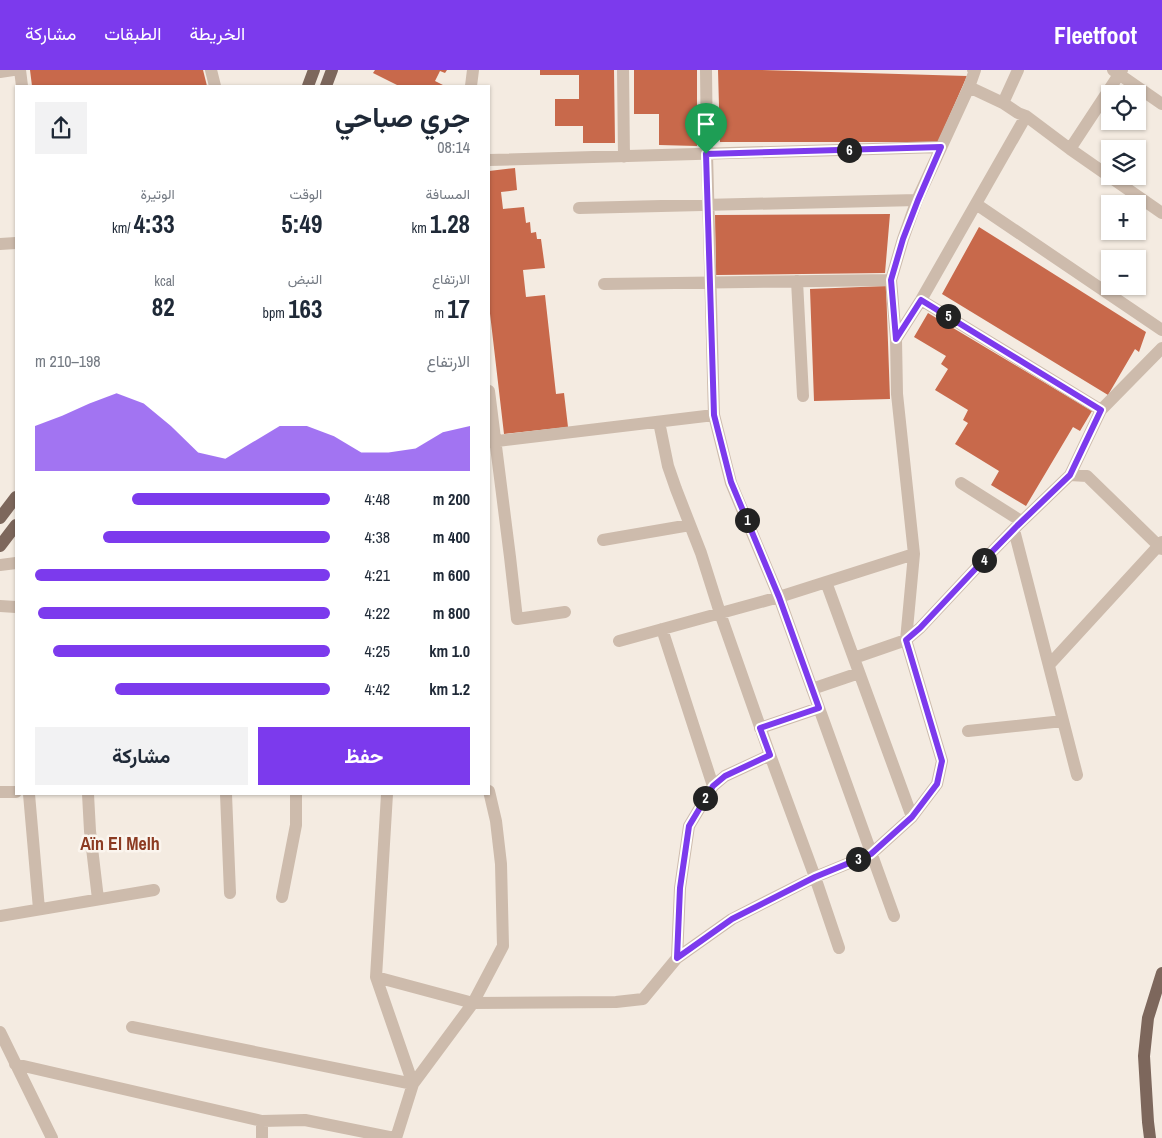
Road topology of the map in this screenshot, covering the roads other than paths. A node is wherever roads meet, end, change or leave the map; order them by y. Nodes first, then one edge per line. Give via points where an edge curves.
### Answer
1 (13, 70) edge
2 (20, 70) edge
3 (211, 70) edge
4 (314, 70) edge
5 (332, 70) edge
6 (473, 70) edge
7 (623, 70) edge
8 (706, 70) edge
9 (973, 70) edge
10 (1018, 70) edge
11 (1118, 71) edge
12 (0, 72) edge
13 (22, 85) edge
14 (215, 85) edge
15 (308, 85) edge
16 (326, 85) edge
17 (471, 85) edge
18 (969, 87) junction
19 (1003, 103) junction
20 (1162, 104) edge
21 (1026, 116) junction
22 (941, 147) junction
23 (1070, 149) junction
24 (706, 154) junction
25 (624, 157) junction
26 (490, 160) edge
27 (918, 200) junction
28 (976, 204) junction
29 (708, 205) junction
30 (579, 208) dead end
31 (1162, 213) edge
32 (15, 243) edge
33 (0, 244) edge
34 (891, 280) junction
35 (797, 281) junction
36 (710, 282) junction
37 (604, 284) dead end
38 (921, 300) junction
39 (1162, 330) edge
40 (896, 339) junction
41 (1162, 348) edge
42 (803, 396) dead end
43 (490, 408) edge
44 (1101, 410) junction
45 (714, 415) junction
46 (659, 422) junction
47 (492, 442) edge
48 (1070, 475) junction
49 (961, 483) dead end
50 (15, 498) edge
51 (0, 518) edge
52 (690, 525) junction
53 (15, 526) edge
54 (1018, 526) junction
55 (603, 540) dead end
56 (1161, 545) edge
57 (0, 546) edge
58 (914, 554) junction
59 (15, 563) edge
60 (0, 565) edge
61 (826, 582) junction
62 (779, 597) junction
63 (0, 606) edge
64 (15, 607) edge
65 (565, 612) dead end
66 (720, 613) junction
67 (662, 629) junction
68 (906, 640) junction
69 (619, 641) dead end
70 (854, 658) junction
71 (1049, 665) junction
72 (859, 673) junction
73 (812, 689) junction
74 (819, 708) junction
75 (1064, 721) junction
76 (760, 728) junction
77 (968, 731) dead end
78 (770, 755) junction
79 (1078, 775) dead end
80 (713, 786) junction
81 (0, 792) edge
82 (15, 792) edge
83 (29, 795) edge
84 (88, 795) edge
85 (226, 795) edge
86 (296, 795) edge
87 (387, 795) edge
88 (490, 795) edge
89 (912, 817) junction
90 (871, 854) junction
91 (815, 877) junction
92 (154, 890) dead end
93 (230, 893) dead end
94 (282, 897) dead end
95 (98, 899) junction
96 (39, 909) junction
97 (0, 916) edge
98 (894, 916) dead end
99 (839, 948) dead end
100 (677, 958) junction
101 (1162, 973) edge
102 (376, 977) junction
103 (473, 1004) junction
104 (132, 1027) dead end
105 (0, 1032) edge
106 (15, 1064) junction
107 (413, 1084) junction
108 (262, 1121) junction
109 (52, 1138) edge
110 (262, 1138) edge
111 (395, 1138) edge
112 (1150, 1138) edge

1 - 12 street
2 - 13 street
3 - 14 street
4 - 15 main road
5 - 16 main road
6 - 17 street
7 - 25 street
8 - 24 street
9 - 18 street
10 - 19 street
11 - 20 street
11 - 23 street
18 - 19 street
18 - 22 street
19 - 21 street
21 - 23 street
21 - 28 street
22 - 24 street
22 - 27 street
23 - 31 street
24 - 25 street
24 - 29 street
25 - 26 street
27 - 29 street
27 - 34 street
28 - 38 street
28 - 39 street
29 - 30 street
29 - 36 street
32 - 33 street
34 - 35 street
34 - 40 street
35 - 36 street
35 - 42 street
36 - 37 street
36 - 45 street
38 - 40 street
38 - 44 street
40 - 58 street via 897,394
41 - 44 street
43 - 47 street
44 - 48 street
45 - 46 street
45 - 62 street via 731,482
46 - 47 street
46 - 52 street via 668,466
47 - 65 street via 517,619
48 - 54 street
48 - 56 street via 1087,476
49 - 54 street
50 - 51 main road
52 - 55 street
52 - 66 street
53 - 57 main road
54 - 68 street
54 - 71 street
56 - 71 street
58 - 61 street
58 - 68 street
59 - 60 street
61 - 62 street
61 - 70 street
62 - 66 street
62 - 73 street
63 - 64 street
66 - 67 street
66 - 76 street
67 - 69 street
67 - 80 street
68 - 70 street
68 - 89 street via 942,761 937,784
70 - 72 street
71 - 75 street
72 - 73 street
72 - 89 street
73 - 74 street
74 - 76 street
74 - 90 street
75 - 77 street
75 - 79 street
76 - 78 street
78 - 80 street via 725,776
78 - 91 street
80 - 100 street via 689,826 680,888
81 - 82 street
83 - 96 street
84 - 95 street
85 - 93 street
86 - 94 street via 296,825
87 - 102 street
88 - 103 street via 501,864 503,946
89 - 90 street
90 - 91 street
90 - 98 street
91 - 99 street
91 - 100 street via 732,919
92 - 95 street
95 - 96 street
96 - 97 street
100 - 103 street via 643,999
101 - 112 main road via 1148,1018 1144,1056
102 - 103 street
102 - 107 street
103 - 107 street
104 - 107 street
105 - 106 street
106 - 108 street
106 - 109 street
107 - 111 street
108 - 110 street
108 - 111 street via 304,1120

